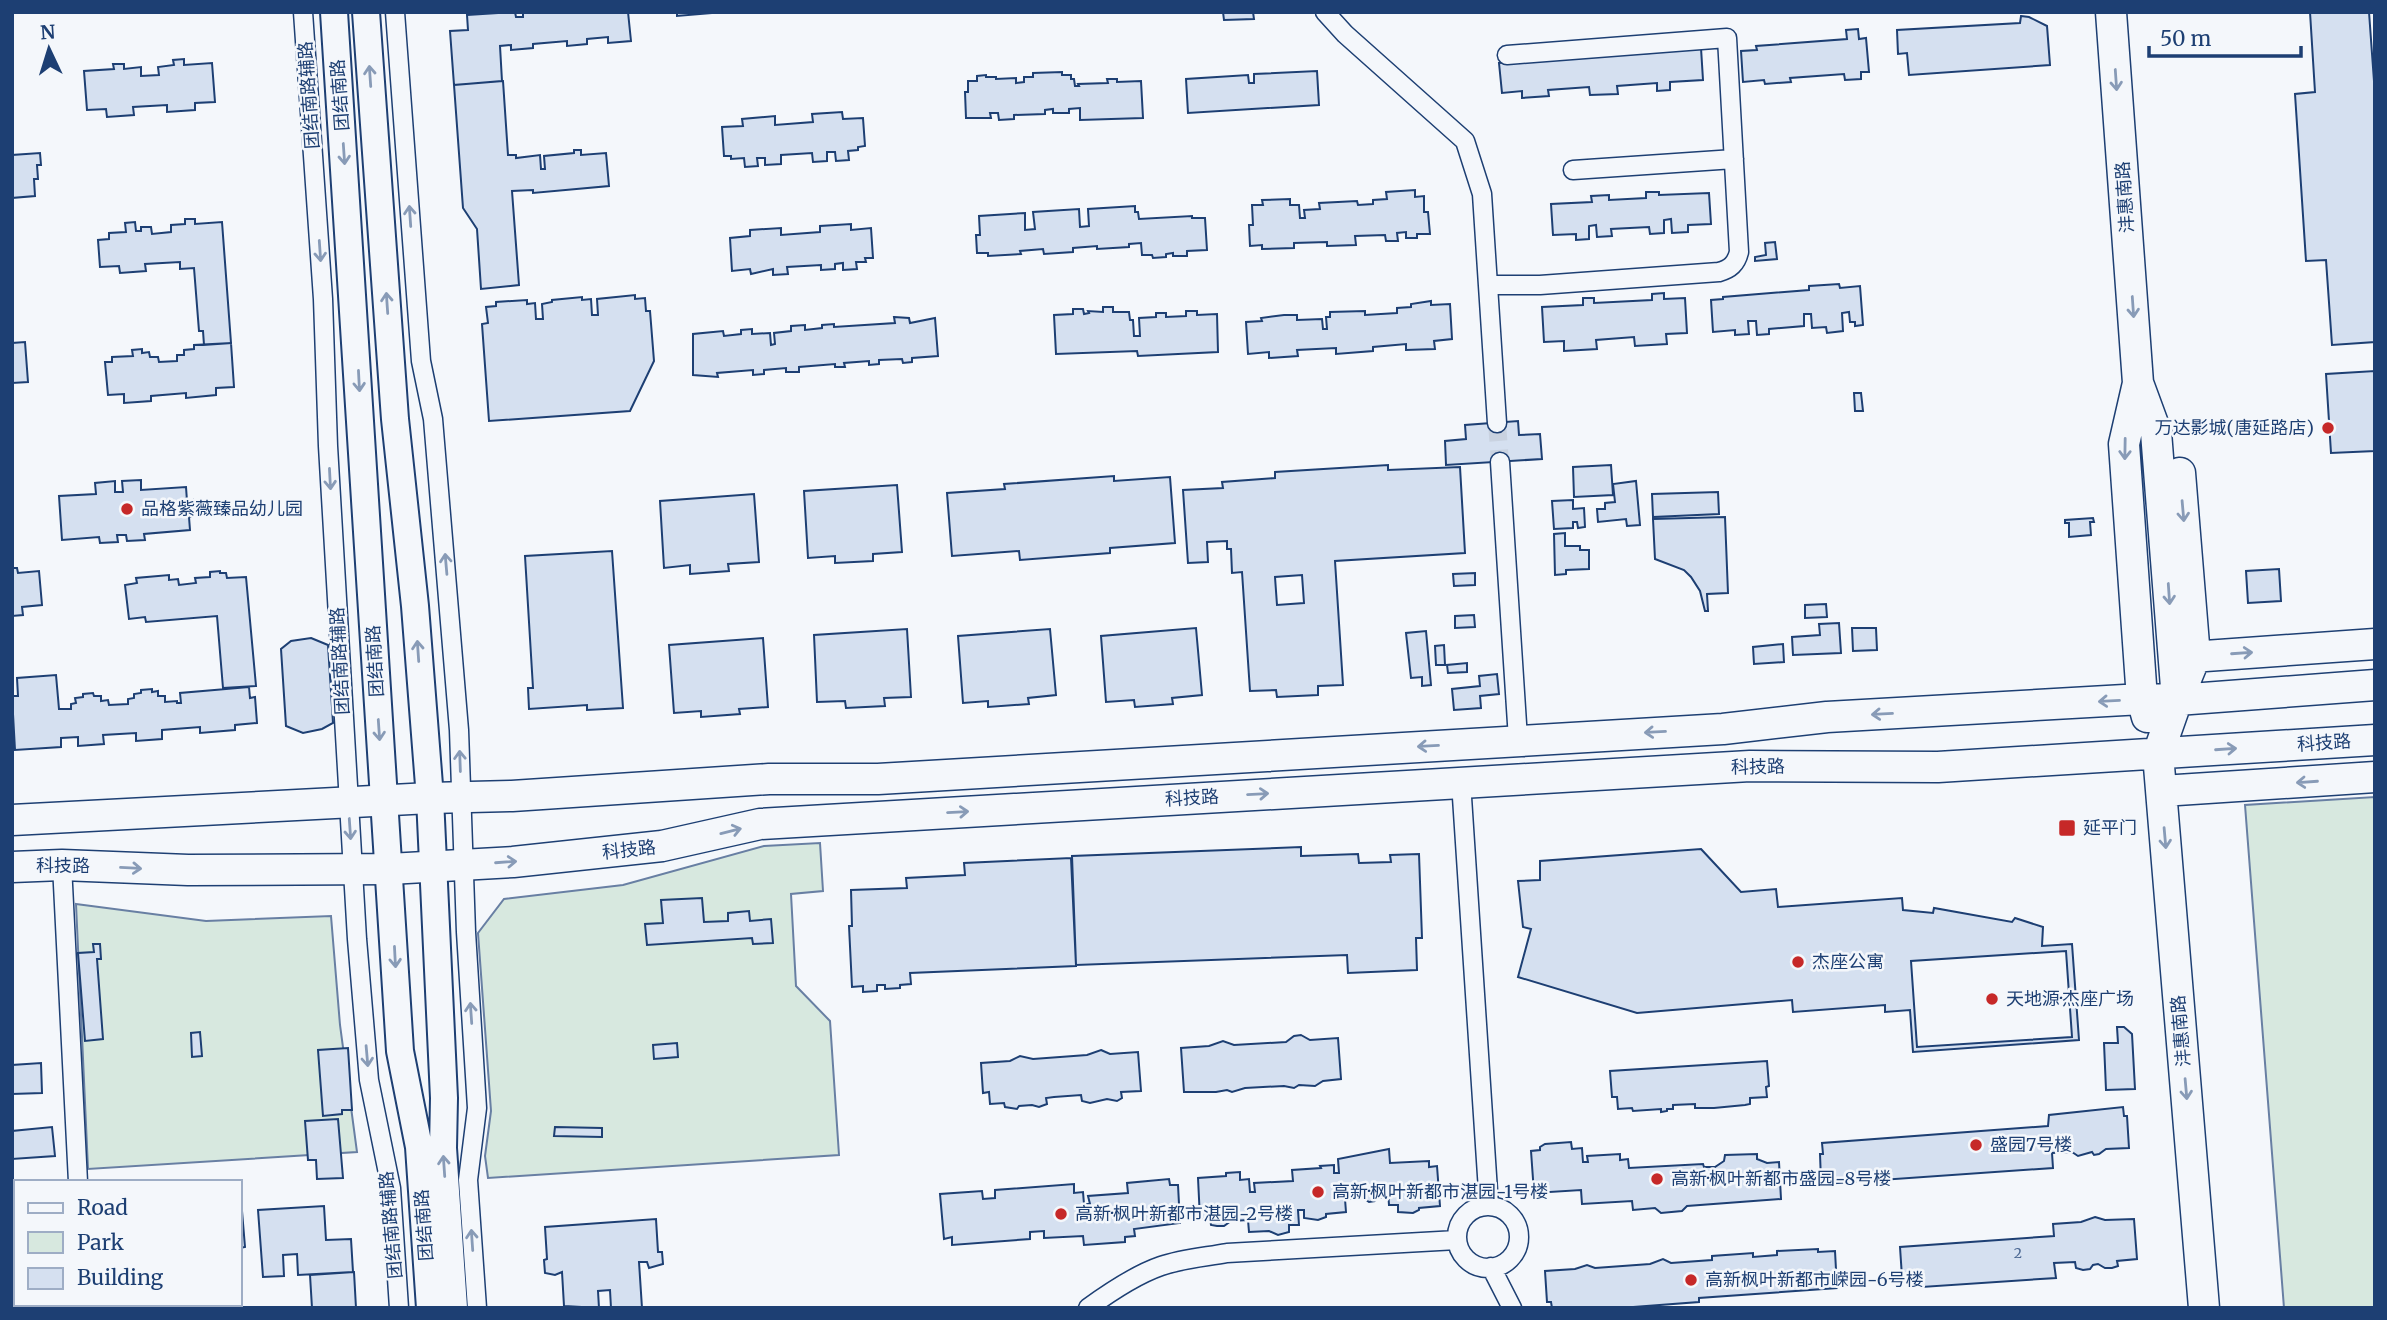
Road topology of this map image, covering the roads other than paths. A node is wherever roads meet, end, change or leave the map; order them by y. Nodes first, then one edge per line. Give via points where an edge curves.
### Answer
1 (303, 12) edge
2 (334, 12) edge
3 (366, 12) edge
4 (396, 12) edge
5 (1325, 12) edge
6 (2111, 12) edge
7 (1507, 55) dead end
8 (1734, 159) junction
9 (1573, 170) dead end
10 (1488, 285) junction
11 (2138, 383) junction
12 (1497, 423) tunnel mouth
13 (1500, 462) tunnel mouth
14 (2375, 644) edge
15 (2184, 657) junction
16 (2375, 685) edge
17 (2142, 699) junction
18 (2177, 699) junction
19 (1518, 739) junction
20 (2375, 740) edge
21 (2158, 754) junction
22 (2375, 777) edge
23 (1461, 782) junction
24 (2162, 791) junction
25 (461, 797) junction
26 (429, 798) junction
27 (384, 800) junction
28 (348, 803) junction
29 (12, 820) edge
30 (62, 865) junction
31 (463, 865) junction
32 (434, 866) junction
33 (12, 867) edge
34 (352, 869) junction
35 (389, 869) junction
36 (78, 1180) edge
37 (1489, 1206) junction
38 (1457, 1240) junction
39 (1491, 1267) junction
40 (398, 1308) edge
41 (430, 1308) edge
42 (454, 1308) edge
43 (477, 1308) edge
44 (1088, 1308) edge
45 (1512, 1308) edge
46 (2204, 1308) edge

1 -> 28 street, 团结南路辅路 via 323,299
2 -> 27 main road, 团结南路
26 -> 3 main road, 团结南路
25 -> 4 street via 433,419 421,361
5 - 10 street via 1465,141 1482,194
6 -> 11 main road, 沣惠南路
7 - 8 street via 1727,38
8 - 9 street
8 - 10 street via 1739,252 1728,270
10 - 12 street
11 -> 15 main road, 沣惠南路 via 2156,432
11 -> 17 main road, 沣惠南路 via 2124,443
13 - 19 street
15 -> 14 main road
15 - 18 main road, 沣惠南路
16 - 18 main road
17 - 18 main road
17 -> 19 main road
17 - 21 main road, 沣惠南路
18 - 21 main road, 沣惠南路
19 -> 25 main road via 892,778 769,779
21 -> 20 main road, 科技路
21 - 23 main road, 科技路 via 1938,767 1750,766
21 - 24 main road, 沣惠南路
22 -> 24 main road
31 -> 23 main road, 科技路 via 662,846 760,824
23 - 37 street
24 -> 46 main road, 沣惠南路
25 - 26 main road
25 - 31 street
26 - 27 main road
26 - 32 main road, 团结南路
27 - 28 main road
27 - 35 main road, 团结南路
28 - 29 main road
28 -> 34 street, 团结南路辅路
30 - 33 main road, 科技路
30 -> 34 main road, 科技路
30 - 36 street
31 - 32 main road, 科技路
43 -> 31 street via 468,1180 477,1108
32 - 35 main road, 科技路
42 -> 32 main road, 团结南路 via 443,1148
34 - 35 main road, 科技路
34 -> 40 street, 团结南路辅路 via 369,1080 391,1188
35 -> 41 main road, 团结南路 via 400,1051 419,1147
37 - 38 street via 1469,1212 1457,1229
37 - 39 street via 1514,1220 1519,1239 1512,1257
38 - 39 street via 1465,1259
38 - 44 street via 1198,1258 1161,1266
39 - 45 street

